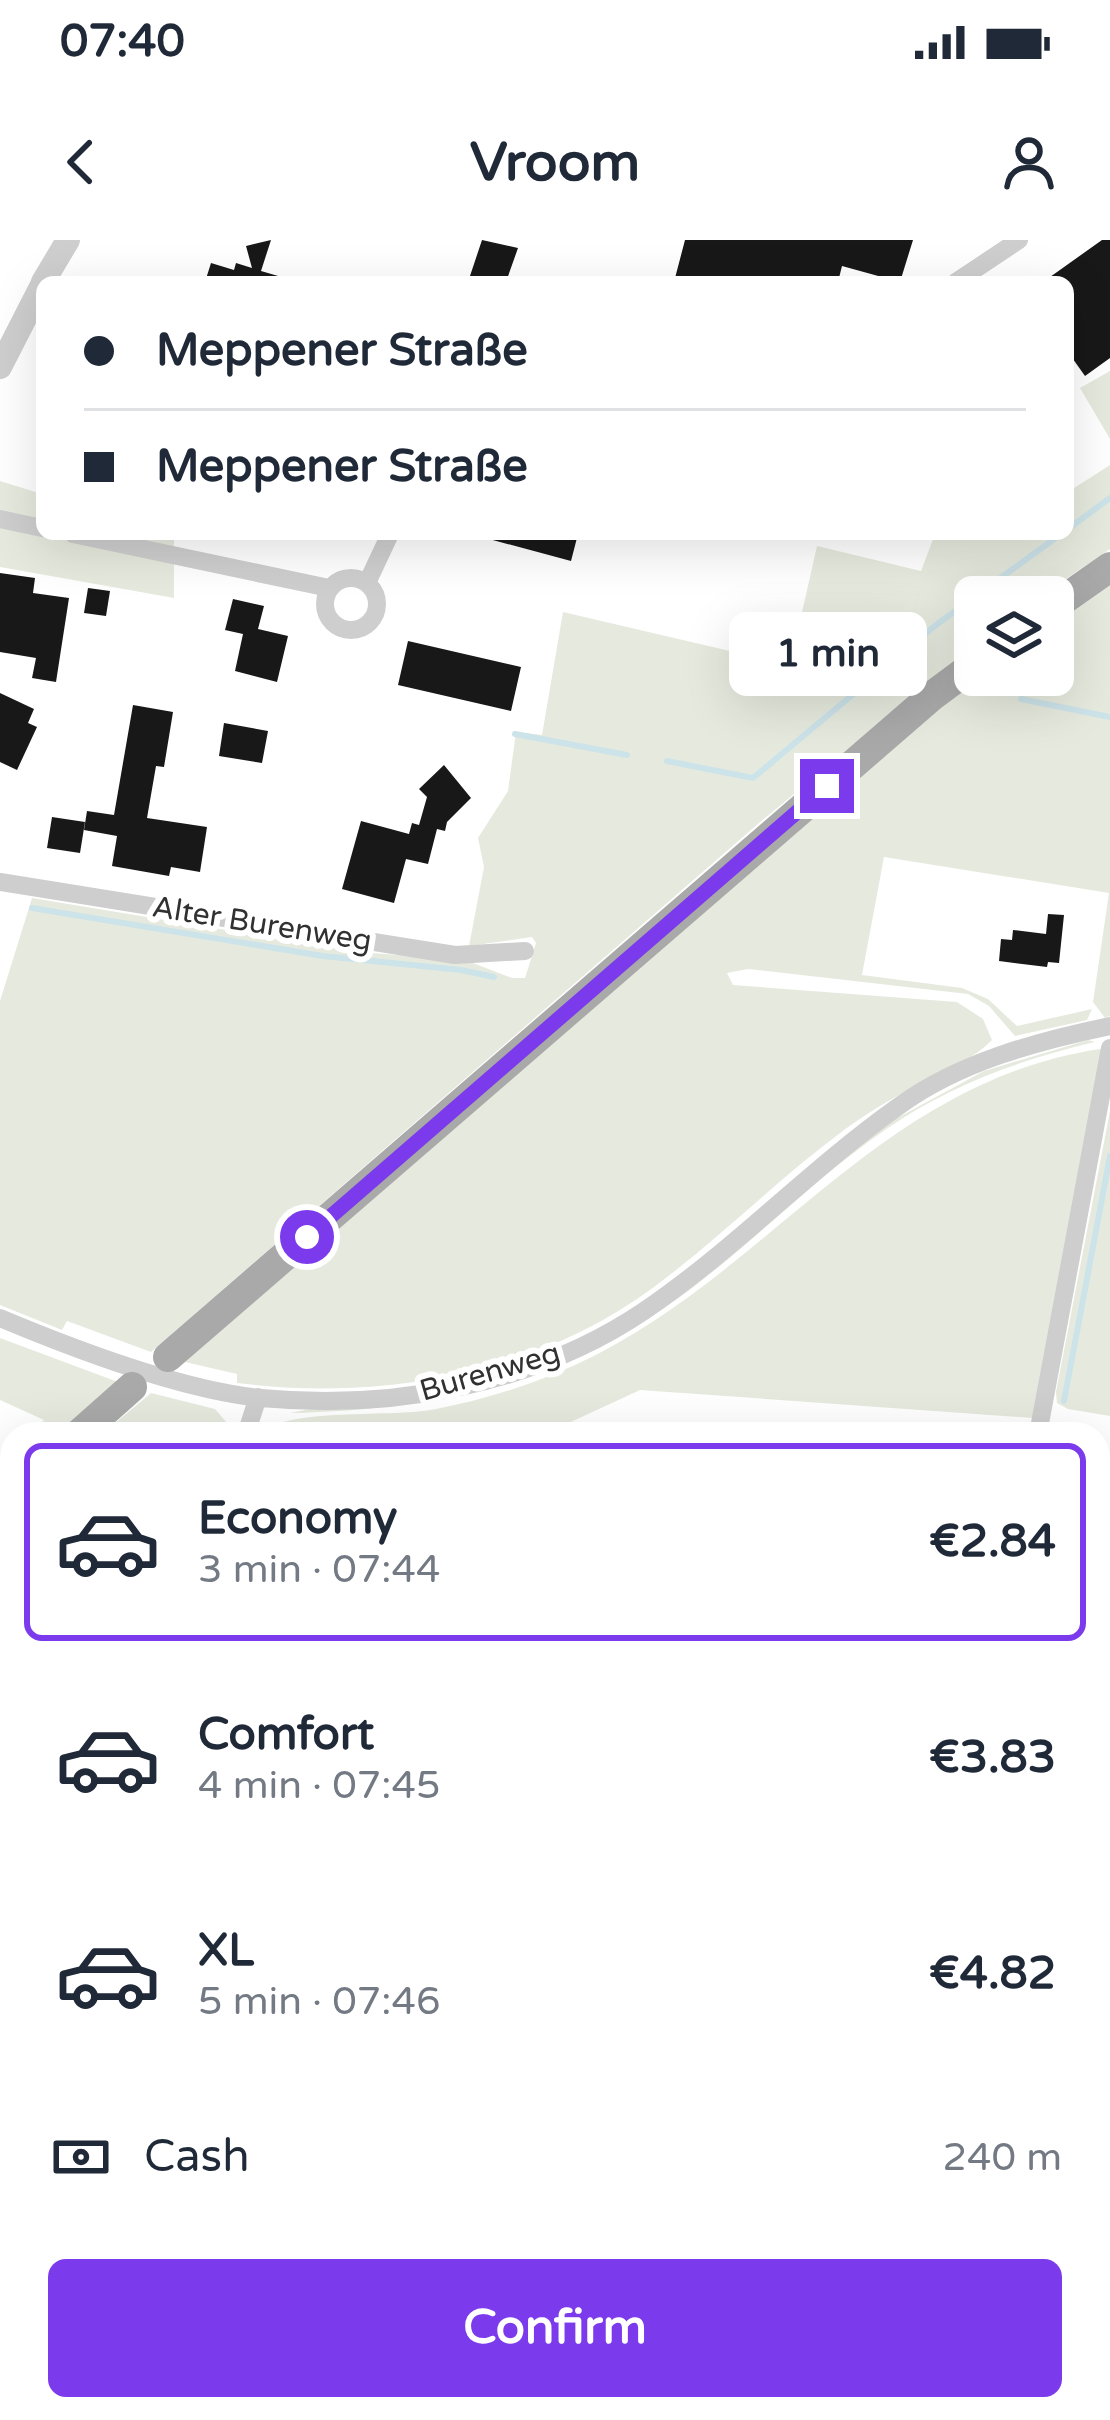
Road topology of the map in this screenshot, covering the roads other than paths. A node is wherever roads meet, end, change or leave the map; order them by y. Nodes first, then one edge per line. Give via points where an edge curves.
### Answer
1 (68, 240) edge
2 (1019, 240) edge
3 (47, 276) edge
4 (965, 276) edge
5 (36, 297) edge
6 (0, 367) edge
7 (0, 519) edge
8 (36, 527) edge
9 (101, 540) edge
10 (387, 540) edge
11 (1110, 566) edge
12 (367, 583) junction
13 (329, 588) junction
14 (1074, 592) edge
15 (954, 680) edge
16 (0, 882) edge
17 (525, 951) dead end
18 (1110, 1026) edge
19 (1110, 1048) edge
20 (0, 1318) edge
21 (168, 1357) dead end
22 (124, 1374) junction
23 (258, 1397) junction
24 (88, 1422) edge
25 (250, 1422) edge
26 (1040, 1422) edge

1 - 3 street
2 - 4 street
5 - 6 street
7 - 8 street
9 - 13 street
10 - 12 street
11 - 14 main road
12 - 13 street via 351,577
12 - 13 street via 375,615 354,630 330,620
15 - 21 main road
16 - 17 street, Alter Burenweg via 455,955
18 - 23 street, Burenweg via 986,1060 902,1103 642,1312 544,1363 436,1393 351,1401
19 - 26 street
20 - 22 street, Burenweg
22 - 23 street, Burenweg
22 - 24 main road
23 - 25 street

